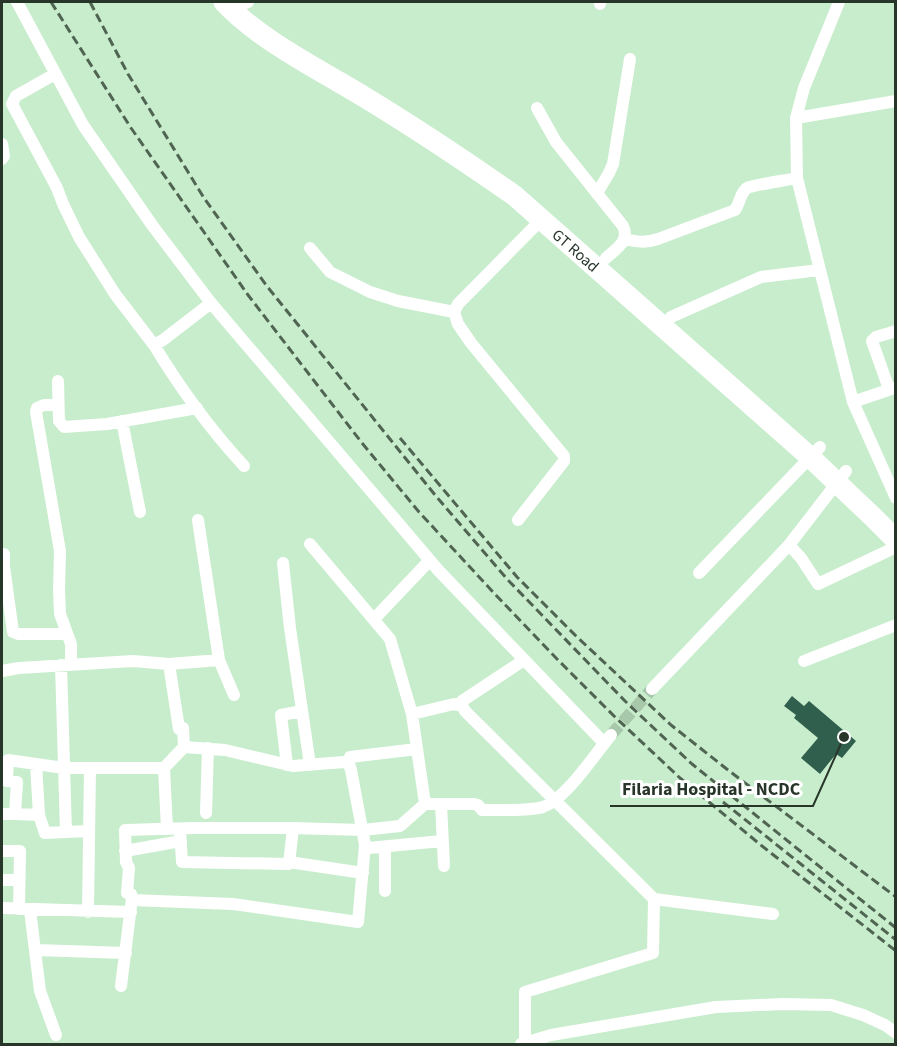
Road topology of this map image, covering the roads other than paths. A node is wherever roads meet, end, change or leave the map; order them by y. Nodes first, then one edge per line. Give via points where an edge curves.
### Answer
1 (17, 2) edge
2 (839, 2) edge
3 (237, 4) edge
4 (630, 59) dead end
5 (55, 74) junction
6 (896, 100) edge
7 (14, 108) junction
8 (537, 108) dead end
9 (2, 113) edge
10 (796, 118) junction
11 (2, 144) edge
12 (2, 159) edge
13 (797, 178) junction
14 (520, 191) junction
15 (597, 193) junction
16 (542, 219) junction
17 (625, 239) junction
18 (310, 248) dead end
19 (606, 258) junction
20 (819, 270) junction
21 (211, 303) junction
22 (454, 312) junction
23 (671, 317) junction
24 (896, 331) edge
25 (154, 345) junction
26 (727, 375) junction
27 (58, 381) dead end
28 (892, 388) edge
29 (853, 402) junction
30 (58, 405) junction
31 (197, 408) junction
32 (122, 421) junction
33 (815, 452) junction
34 (244, 466) dead end
35 (841, 476) junction
36 (896, 498) edge
37 (140, 512) dead end
38 (896, 519) edge
39 (198, 520) dead end
40 (518, 520) dead end
41 (896, 540) edge
42 (310, 543) dead end
43 (789, 545) junction
44 (896, 547) edge
45 (4, 554) dead end
46 (430, 560) junction
47 (283, 563) dead end
48 (699, 573) dead end
49 (374, 619) junction
50 (896, 625) edge
51 (67, 634) junction
52 (219, 660) junction
53 (524, 660) junction
54 (804, 661) dead end
55 (169, 664) junction
56 (66, 665) junction
57 (2, 671) edge
58 (652, 689) tunnel mouth
59 (234, 694) dead end
60 (462, 706) junction
61 (302, 711) junction
62 (412, 714) junction
63 (184, 747) junction
64 (208, 748) junction
65 (417, 749) junction
66 (36, 764) junction
67 (349, 764) junction
68 (287, 765) junction
69 (310, 765) junction
70 (64, 768) junction
71 (90, 768) junction
72 (164, 768) junction
73 (554, 801) junction
74 (426, 803) junction
75 (441, 804) junction
76 (206, 813) dead end
77 (2, 814) edge
78 (15, 814) junction
79 (39, 815) junction
80 (293, 828) junction
81 (363, 830) junction
82 (89, 831) junction
83 (66, 832) junction
84 (176, 833) junction
85 (442, 841) junction
86 (365, 845) junction
87 (386, 847) junction
88 (2, 851) edge
89 (125, 851) junction
90 (289, 862) junction
91 (444, 866) dead end
92 (363, 873) junction
93 (2, 880) edge
94 (20, 880) junction
95 (385, 891) dead end
96 (654, 899) junction
97 (131, 906) junction
98 (2, 908) edge
99 (24, 909) junction
100 (88, 912) junction
101 (772, 914) dead end
102 (34, 950) junction
103 (126, 953) junction
104 (122, 986) dead end
105 (896, 1033) edge
106 (56, 1035) dead end
107 (523, 1044) edge

1 - 5 street
2 - 10 street
3 - 14 highway, GT Road via 372,95 468,147 514,178
4 - 15 street via 613,164
5 - 7 street via 16,96
5 - 21 street via 83,125
6 - 10 street
7 - 9 street
7 - 25 street via 79,237
8 - 15 street via 556,141
10 - 13 street
11 - 12 street
13 - 17 street via 748,188 735,210 658,239
13 - 20 street
14 - 16 highway, GT Road
14 - 19 highway, GT Road via 552,209
15 - 17 street via 623,226
16 - 22 street
16 - 26 highway, GT Road
17 - 19 street
18 - 22 street via 330,272 370,292
19 - 23 highway, GT Road
20 - 23 street via 761,277
20 - 29 street
21 - 25 street
21 - 46 street
22 - 40 street via 471,343 564,456
23 - 26 highway, GT Road
24 - 28 street via 872,341
25 - 31 street
26 - 33 highway, GT Road
27 - 30 street
28 - 29 street
29 - 36 street
30 - 32 street via 59,421 64,427
30 - 51 street via 44,405 36,412 60,551 60,614
31 - 32 street
31 - 34 street
32 - 37 street
33 - 35 highway, GT Road
33 - 48 street
35 - 38 highway, GT Road
35 - 41 highway, GT Road
35 - 43 street
39 - 52 street
42 - 49 street
43 - 44 street via 818,584
43 - 58 street
45 - 51 street via 13,632
46 - 49 street
46 - 53 street
47 - 61 street
49 - 62 street via 390,639
50 - 54 street
51 - 56 street via 71,644
52 - 55 street
52 - 59 street
53 - 60 street via 462,701
53 - 73 street via 607,739
55 - 56 street via 133,661
55 - 63 street
56 - 57 street
56 - 70 street
60 - 62 street via 454,704
60 - 73 street
61 - 68 street via 282,715
61 - 69 street
62 - 65 street
63 - 64 street
63 - 72 street
64 - 68 street
64 - 76 street
65 - 67 street via 350,757
65 - 74 street
66 - 70 street
66 - 78 street via 8,760 7,781 17,782
66 - 79 street
67 - 69 street
67 - 81 street
68 - 69 street
70 - 71 street
70 - 83 street
71 - 72 street
71 - 82 street
72 - 84 street
73 - 75 street via 541,808 482,810 474,804
73 - 96 street
74 - 75 street
74 - 81 street via 400,826
75 - 85 street
77 - 78 street
78 - 79 street
79 - 83 street via 45,832
80 - 81 street
80 - 84 street
80 - 90 street
81 - 86 street
82 - 83 street
82 - 100 street
84 - 89 street
84 - 89 street via 125,830
84 - 90 street via 182,862
85 - 87 street
85 - 91 street
86 - 87 street
86 - 92 street
87 - 95 street
88 - 94 street via 20,852
89 - 97 street
90 - 92 street
92 - 97 street via 358,922 233,904
93 - 94 street
94 - 99 street
96 - 101 street
96 - 107 street via 653,953 525,992
97 - 100 street
97 - 103 street
98 - 99 street
99 - 100 street
99 - 102 street
102 - 103 street
102 - 106 street via 40,991
103 - 104 street
105 - 107 street via 863,1015 831,1005 782,1004 716,1007 551,1035

